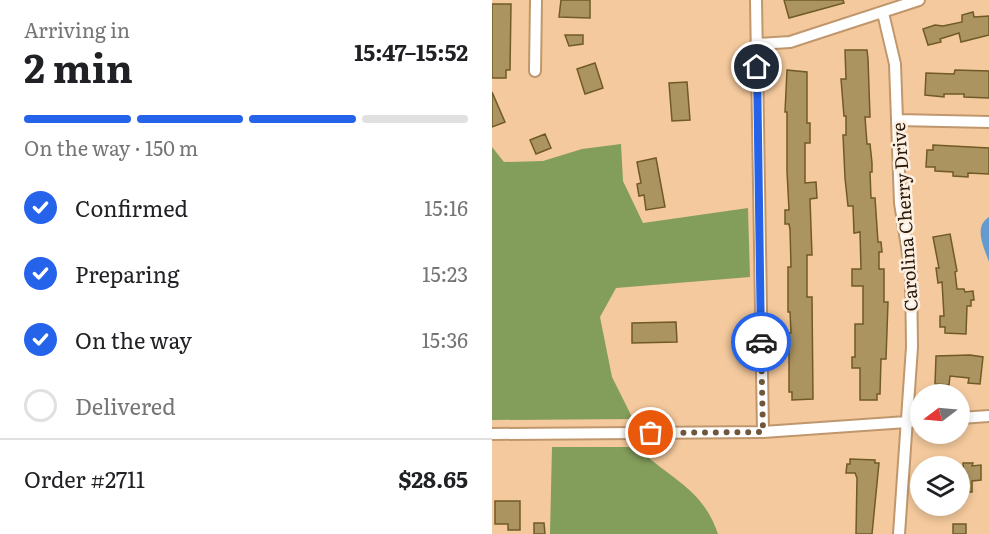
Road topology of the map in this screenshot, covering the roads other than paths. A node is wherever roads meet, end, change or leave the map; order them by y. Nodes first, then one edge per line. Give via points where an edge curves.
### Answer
1 (536, 0) edge
2 (756, 0) edge
3 (919, 0) edge
4 (883, 13) junction
5 (757, 44) junction
6 (535, 71) dead end
7 (897, 120) junction
8 (989, 122) edge
9 (989, 416) edge
10 (970, 417) edge
11 (910, 422) edge
12 (906, 423) junction
13 (763, 432) junction
14 (492, 434) edge
15 (899, 534) edge

1 - 6 street
2 - 5 street
3 - 4 street
4 - 5 street via 790,42
4 - 7 street, Carolina Cherry Drive via 895,64
5 - 13 street
7 - 8 street
7 - 12 street, Carolina Cherry Drive via 900,203 911,272 912,347
9 - 10 street
11 - 12 street
12 - 13 street
12 - 15 street, Carolina Cherry Drive
13 - 14 street

